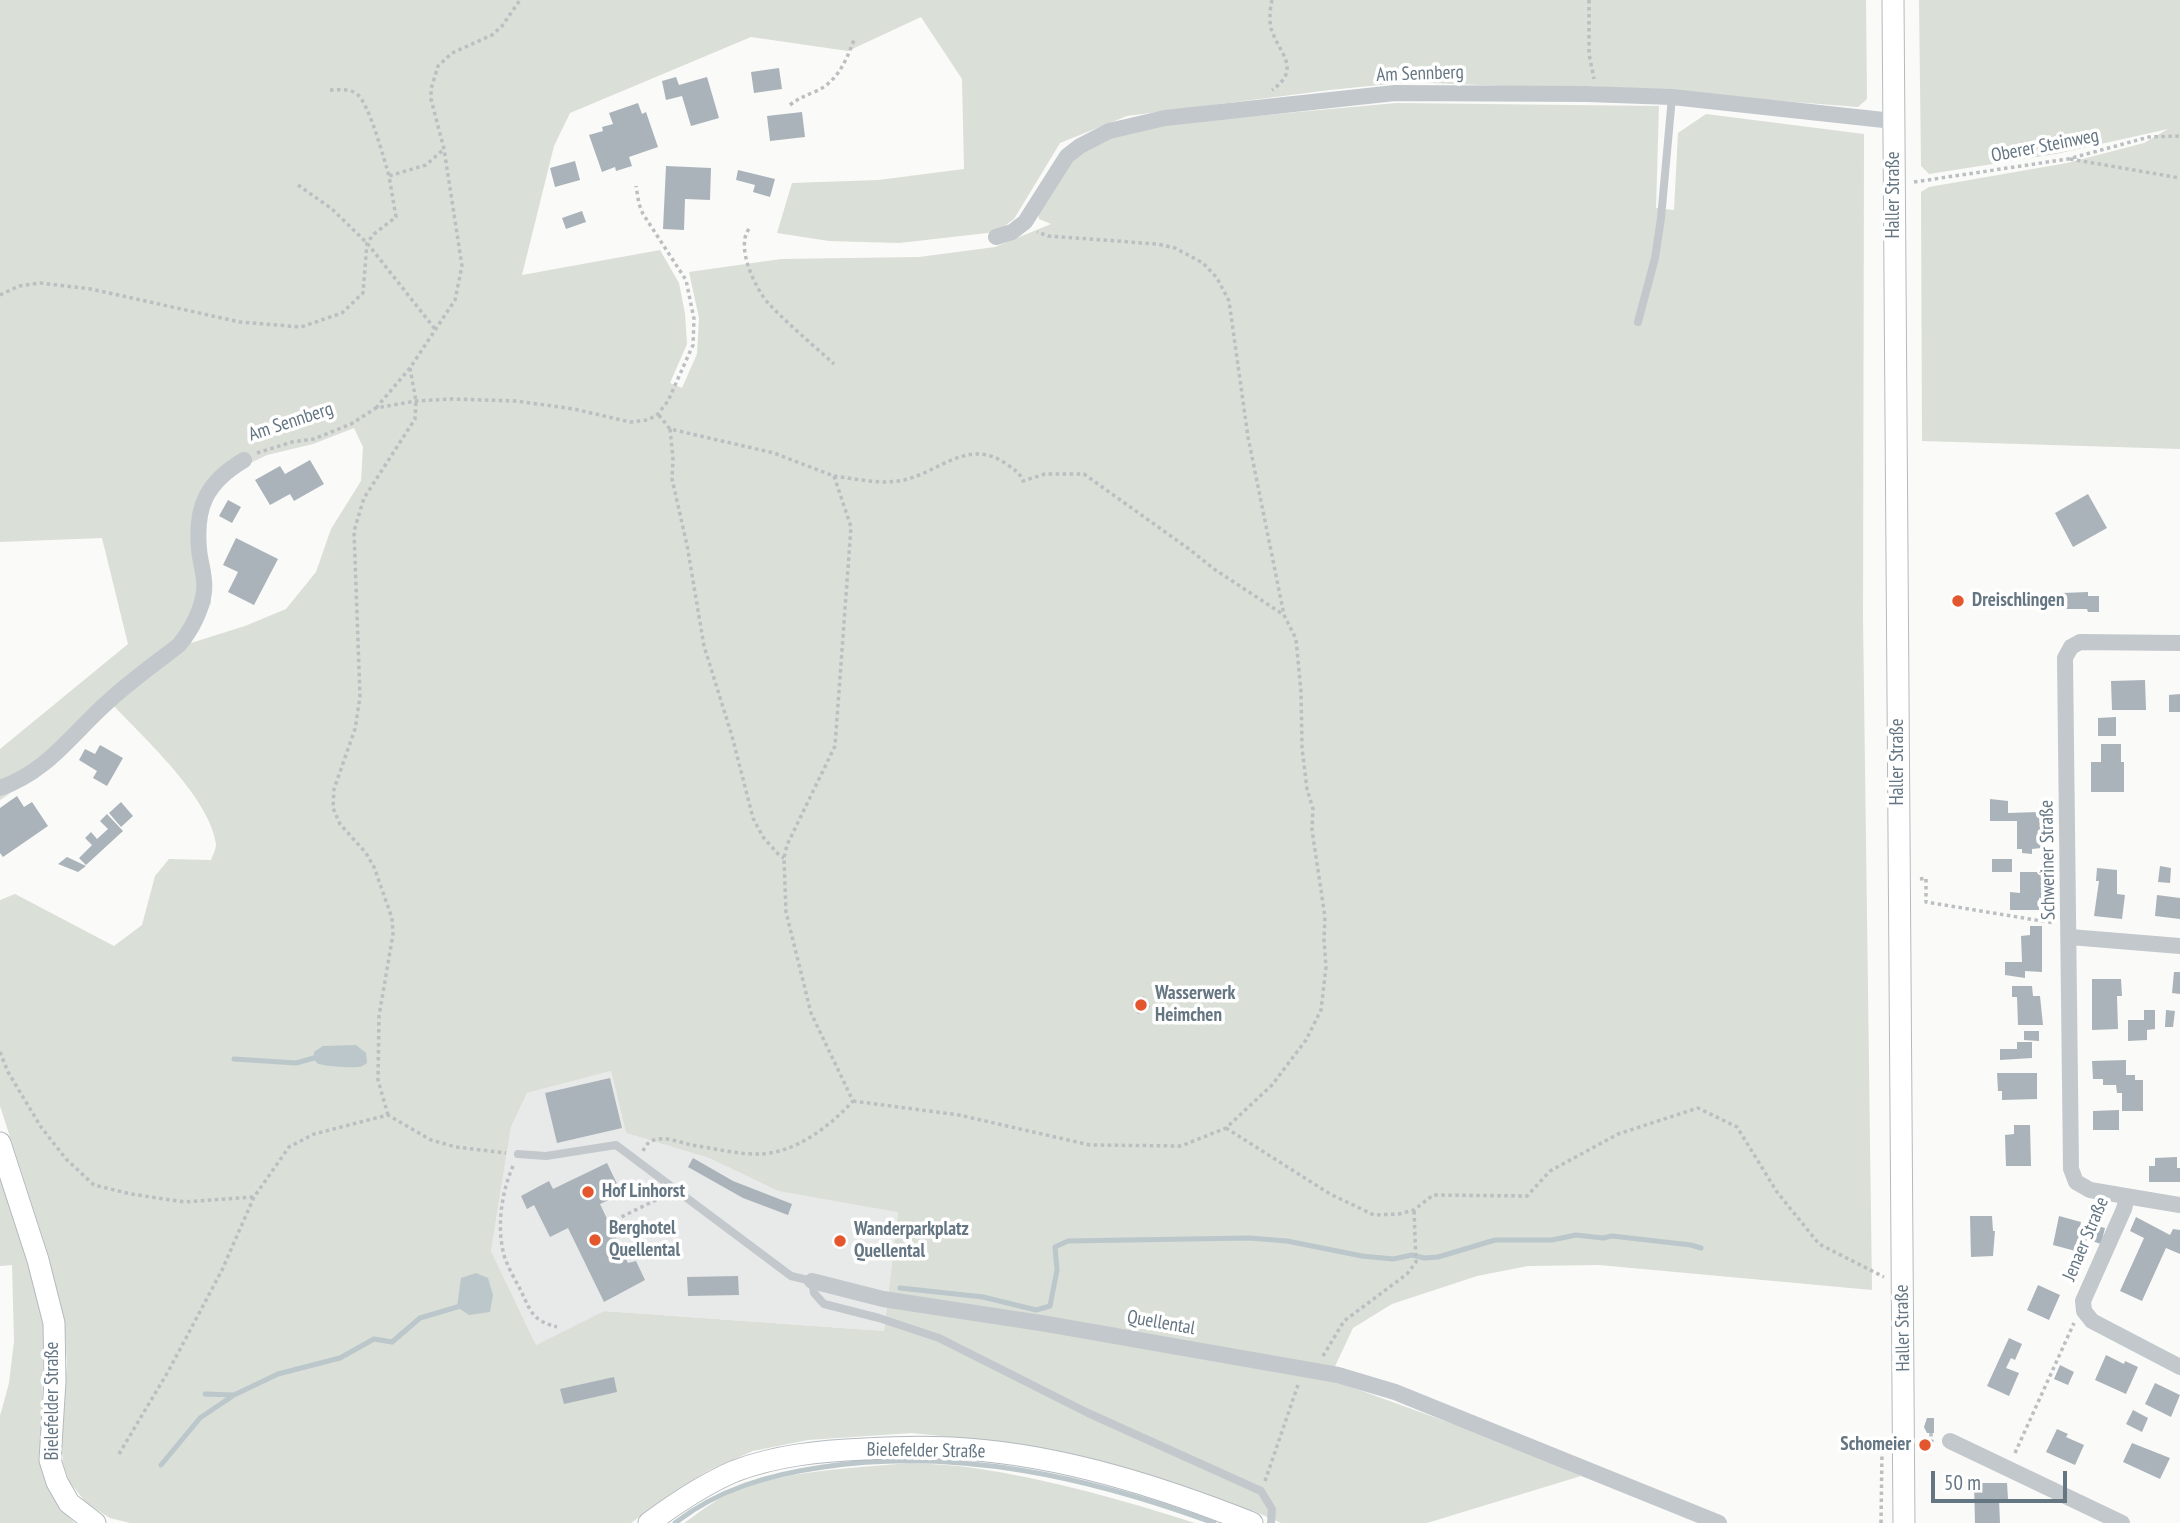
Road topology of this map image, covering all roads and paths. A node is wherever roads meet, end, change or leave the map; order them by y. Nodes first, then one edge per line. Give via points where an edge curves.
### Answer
1 (520, 0) edge
2 (1272, 0) edge
3 (1589, 0) edge
4 (1893, 0) edge
5 (854, 40) dead end
6 (330, 90) dead end
7 (1598, 94) junction
8 (1672, 97) junction
9 (790, 105) dead end
10 (1246, 109) junction
11 (1894, 121) junction
12 (2180, 136) edge
13 (444, 149) junction
14 (2068, 159) junction
15 (389, 176) junction
16 (2180, 178) edge
17 (1914, 182) dead end
18 (298, 185) dead end
19 (636, 186) dead end
20 (1024, 222) junction
21 (749, 229) dead end
22 (996, 237) dead end
23 (367, 243) junction
24 (0, 295) edge
25 (1638, 322) dead end
26 (435, 329) junction
27 (834, 364) dead end
28 (410, 368) junction
29 (416, 401) junction
30 (376, 408) junction
31 (658, 414) junction
32 (670, 429) junction
33 (244, 460) joint
34 (834, 476) junction
35 (1284, 615) junction
36 (2180, 643) edge
37 (0, 788) edge
38 (784, 858) junction
39 (1922, 879) dead end
40 (2070, 931) junction
41 (2180, 946) edge
42 (0, 1052) edge
43 (853, 1101) junction
44 (388, 1115) junction
45 (1226, 1128) junction
46 (0, 1143) edge
47 (518, 1154) junction
48 (638, 1161) junction
49 (676, 1189) junction
50 (254, 1197) junction
51 (2127, 1197) junction
52 (2180, 1205) edge
53 (1414, 1210) junction
54 (609, 1223) dead end
55 (1886, 1278) dead end
56 (812, 1281) junction
57 (2084, 1311) junction
58 (557, 1327) dead end
59 (2180, 1367) edge
60 (1314, 1370) junction
61 (1950, 1441) dead end
62 (119, 1454) dead end
63 (2008, 1468) junction
64 (1261, 1491) junction
65 (95, 1523) edge
66 (649, 1523) edge
67 (1252, 1523) edge
68 (1271, 1523) edge
69 (1719, 1523) edge
70 (1903, 1523) edge
71 (2122, 1523) edge

1 - 13 path via 492,35 452,53 438,66 431,89
2 - 10 path via 1271,26 1287,69 1275,88 1255,98
3 - 7 path via 1589,54
4 - 11 main road, Haller Straße
5 - 9 path via 846,63 833,80
6 - 15 path via 348,90 360,97
7 - 8 street, Am Sennberg
7 - 10 street, Am Sennberg via 1395,93
8 - 11 street, Am Sennberg
8 - 25 lane via 1655,258
10 - 20 street, Am Sennberg via 1165,118 1109,131 1067,156
11 - 70 main road, Haller Straße
12 - 14 path, Oberer Steinweg via 2149,137
13 - 15 path via 426,165
13 - 26 path via 462,266 455,300
14 - 16 path
14 - 17 path, Oberer Steinweg
15 - 23 path via 396,217
18 - 23 path via 332,209
19 - 31 path via 643,214 686,280 694,319 693,345
20 - 22 street, Am Sennberg
20 - 35 path via 1048,236 1175,248 1203,263 1217,278 1228,301 1248,437
21 - 27 path via 744,251 767,302
23 - 24 path via 363,293 342,313 301,327 240,322 92,289 40,284 19,286
23 - 26 path
26 - 28 path
28 - 29 path
28 - 30 path
29 - 30 path, Am Sennberg
29 - 31 path, Am Sennberg via 516,401 630,422
29 - 44 path via 415,419 364,498 354,531 360,697 355,729 334,789 333,808 374,867 392,918 379,1016 377,1080
30 - 33 path, Am Sennberg via 314,439 265,449
31 - 32 path
32 - 34 path via 774,453
32 - 38 path via 672,479 704,646 753,818 763,837
33 - 37 street, Am Sennberg via 227,470 204,499 198,519 204,590 188,634 109,701 61,751
34 - 35 path via 884,483 907,480 978,452 1000,460 1021,474 1023,481 1045,474 1084,474
34 - 38 path via 851,527 835,746
35 - 45 path via 1296,639 1302,748 1325,916 1326,967 1321,1010 1306,1040 1272,1085
36 - 40 street, Schweriner Straße via 2080,642 2065,658
38 - 43 path via 786,912 811,1013
39 - 40 path via 1926,878 1926,902
40 - 41 street
40 - 51 street, Schweriner Straße via 2071,1168 2076,1182 2090,1190
42 - 50 path via 41,1127 94,1185 185,1202
43 - 45 path via 959,1115 1090,1145 1181,1146
43 - 48 path via 833,1123 788,1149 761,1154 653,1140
44 - 47 path via 430,1140
44 - 50 path via 314,1134 289,1147
45 - 53 path via 1330,1194 1374,1215
46 - 65 main road, Bielefelder Straße via 54,1324 50,1460 69,1503
47 - 48 lane, Quellental via 546,1156 616,1144
47 - 58 path via 506,1182 500,1226 503,1253 533,1316
48 - 49 lane, Quellental
49 - 54 path
49 - 56 lane, Quellental via 791,1276
50 - 62 path via 222,1270
51 - 52 street
51 - 57 street, Jenaer Straße via 2083,1301
53 - 55 path via 1433,1195 1527,1196 1550,1171 1618,1134 1698,1108 1737,1127 1777,1192 1819,1244
53 - 60 path via 1416,1262 1407,1274 1344,1321
56 - 60 street, Quellental via 883,1299
56 - 64 lane via 814,1293 824,1304 939,1338 1088,1413
57 - 59 street, Jenaer Straße via 2092,1321
57 - 63 path via 2078,1314
60 - 64 path via 1300,1381
60 - 69 street, Quellental via 1395,1392
61 - 63 street
63 - 71 street
64 - 68 lane via 1272,1509
66 - 67 main road, Bielefelder Straße via 715,1480 764,1462 810,1452 909,1447 966,1448 1077,1467 1202,1503

